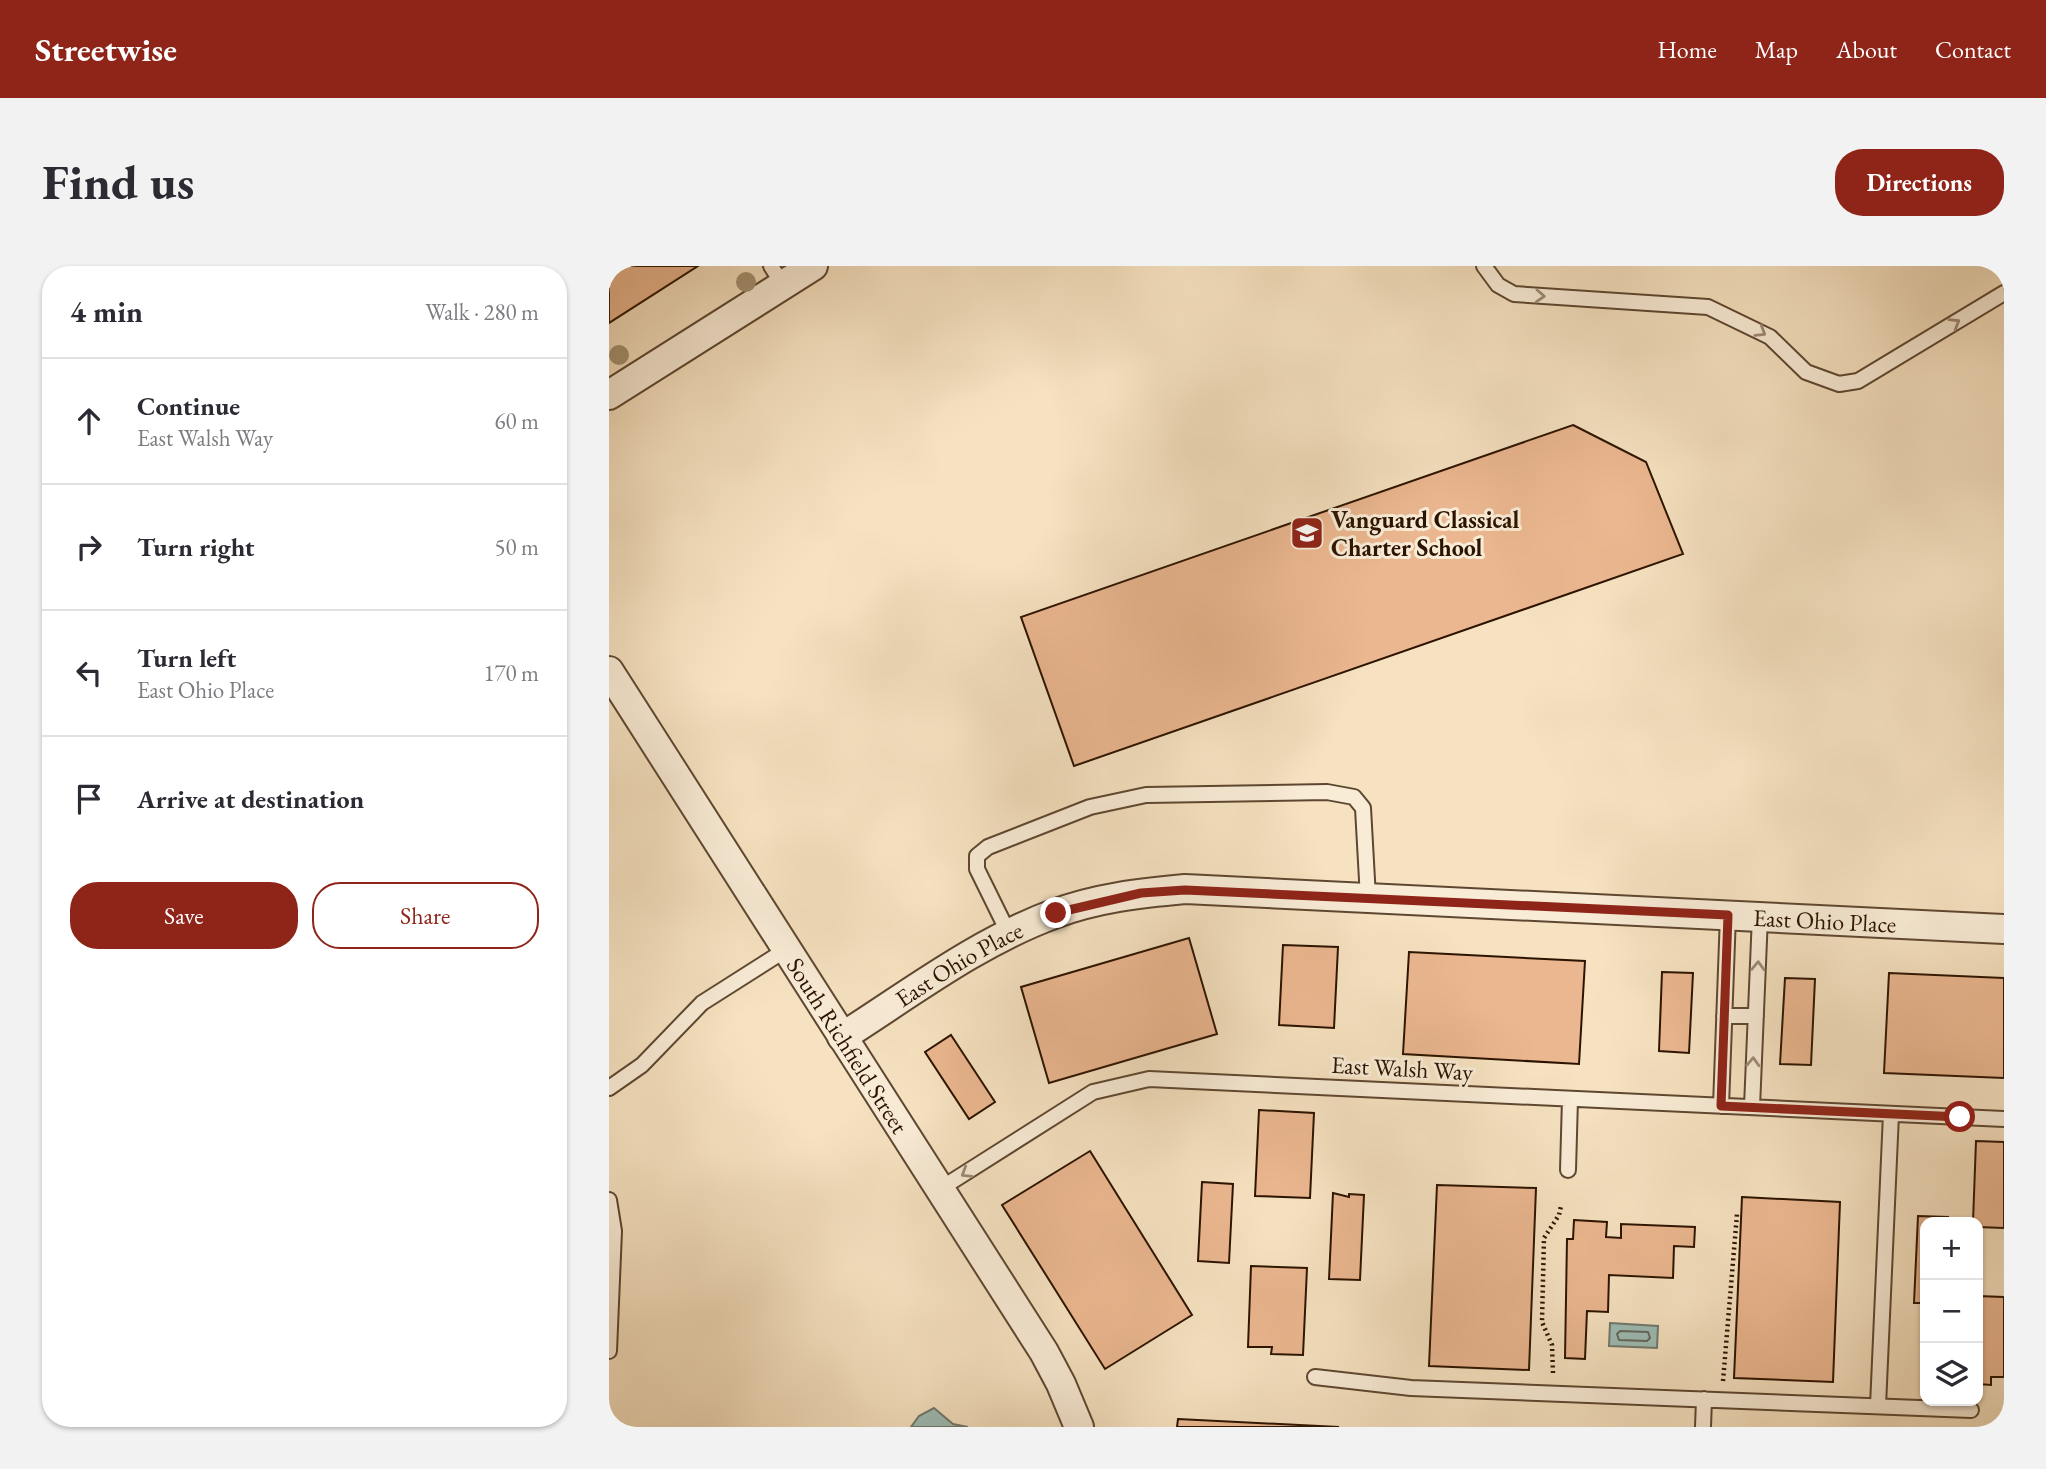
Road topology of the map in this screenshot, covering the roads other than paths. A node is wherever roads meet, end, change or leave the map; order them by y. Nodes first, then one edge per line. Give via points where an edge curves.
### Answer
1 (813, 266) edge
2 (1484, 266) edge
3 (777, 276) edge
4 (2004, 293) edge
5 (609, 395) edge
6 (609, 671) edge
7 (1368, 898) junction
8 (1728, 915) junction
9 (1760, 916) junction
10 (2004, 929) edge
11 (1009, 934) junction
12 (787, 949) junction
13 (1724, 1016) junction
14 (1756, 1016) junction
15 (842, 1037) junction
16 (609, 1088) edge
17 (1570, 1099) junction
18 (1721, 1106) junction
19 (1752, 1107) junction
20 (1891, 1114) junction
21 (2004, 1119) edge
22 (1568, 1170) dead end
23 (940, 1189) junction
24 (609, 1200) edge
25 (609, 1351) edge
26 (1315, 1377) dead end
27 (1704, 1399) junction
28 (1878, 1406) junction
29 (1971, 1410) dead end
30 (1079, 1427) edge
31 (1703, 1427) edge

1 - 3 street
2 -> 4 lane via 1498,285 1514,294 1707,306 1770,337 1806,372 1839,384 1858,380
3 - 5 street
6 - 12 street, South Richfield Street
7 - 8 street, East Ohio Place
7 - 11 street, East Ohio Place via 1185,890 1141,893 1056,913
7 - 11 lane via 1363,808 1354,797 1327,792 1146,795 1090,807 988,847 977,856 977,869
8 - 9 street, East Ohio Place
8 - 13 lane
9 - 10 street, East Ohio Place
14 -> 9 lane
11 - 15 street, East Ohio Place
12 - 15 street, South Richfield Street
12 - 16 lane via 702,1003 642,1065
13 - 14 lane
13 - 18 lane
19 -> 14 lane
15 - 23 street, South Richfield Street
17 - 18 lane, East Walsh Way
17 - 22 lane
17 -> 23 lane, East Walsh Way via 1149,1079 1093,1092
18 - 19 lane, East Walsh Way
19 - 20 lane, East Walsh Way
20 - 21 lane, East Walsh Way
20 - 28 lane
23 - 30 street, South Richfield Street via 1044,1353
24 - 25 lane via 614,1231
26 - 27 lane via 1392,1387
27 - 28 lane
27 - 31 lane
28 - 29 lane

